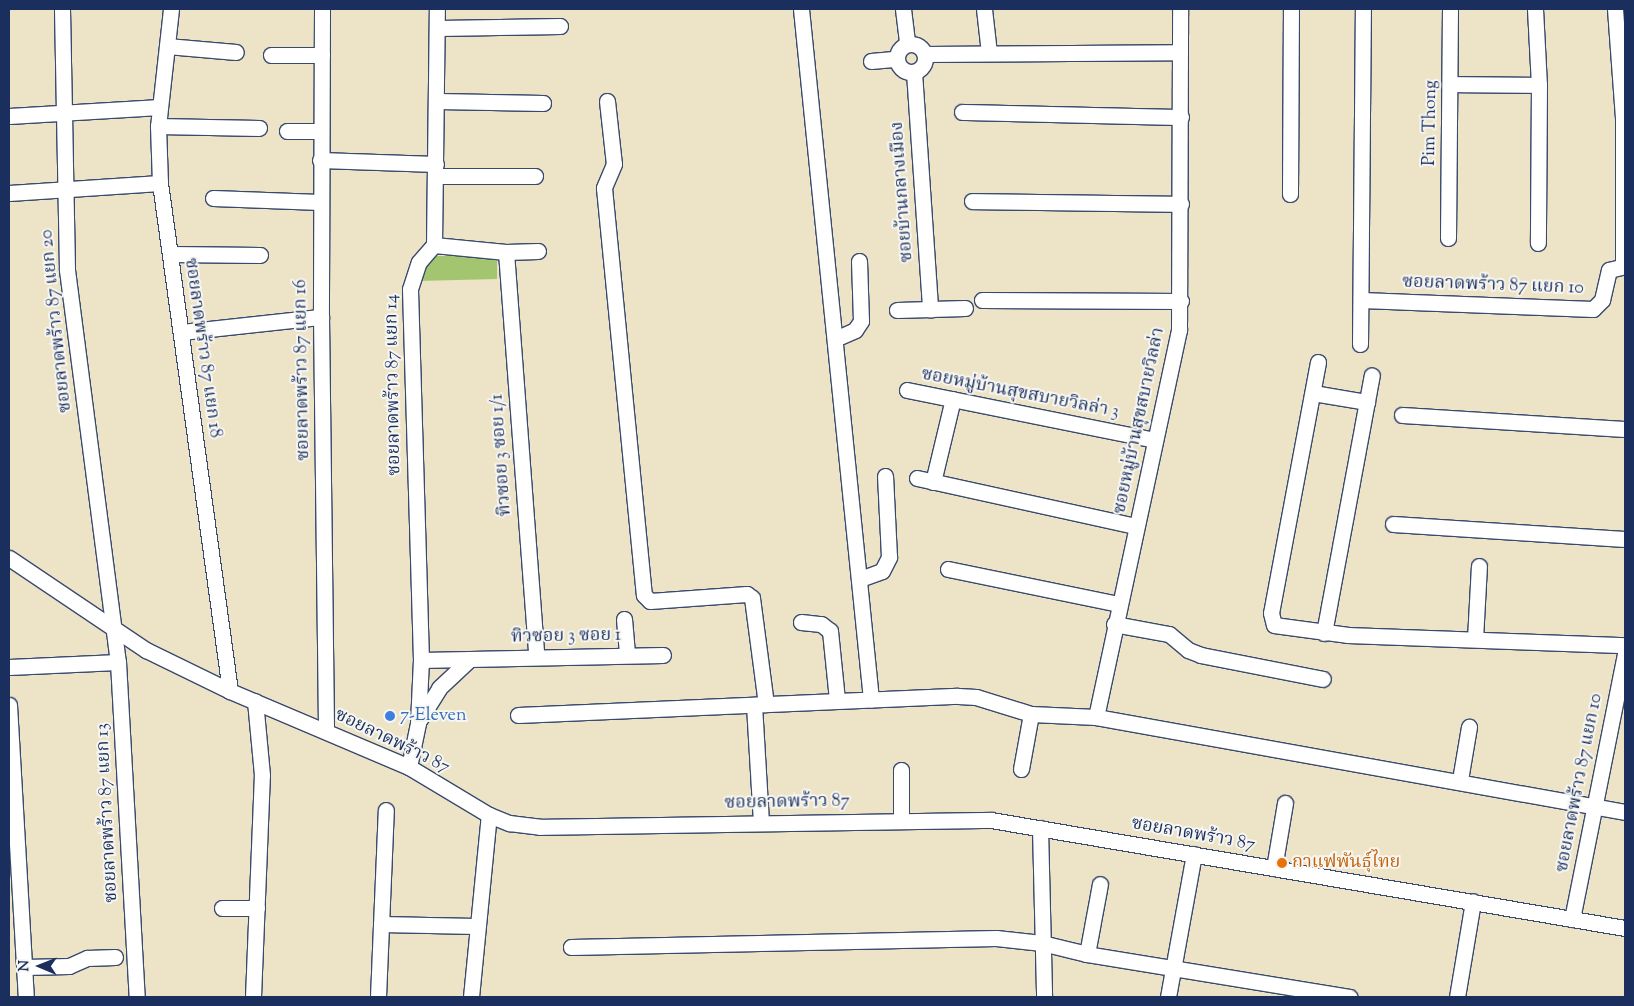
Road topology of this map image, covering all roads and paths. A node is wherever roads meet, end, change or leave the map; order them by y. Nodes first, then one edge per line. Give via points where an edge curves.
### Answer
1 (62, 9) edge
2 (170, 9) edge
3 (322, 9) edge
4 (438, 9) edge
5 (801, 9) edge
6 (903, 9) edge
7 (984, 9) edge
8 (1180, 9) edge
9 (1291, 9) edge
10 (1363, 9) edge
11 (1450, 9) edge
12 (1535, 9) edge
13 (1615, 9) edge
14 (560, 26) dead end
15 (438, 28) junction
16 (907, 44) junction
17 (167, 46) junction
18 (236, 52) dead end
19 (1180, 52) junction
20 (989, 53) junction
21 (924, 54) junction
22 (271, 55) dead end
23 (322, 55) junction
24 (896, 59) junction
25 (871, 61) dead end
26 (914, 72) junction
27 (1450, 84) junction
28 (1539, 85) junction
29 (438, 101) junction
30 (607, 101) dead end
31 (544, 103) dead end
32 (160, 107) junction
33 (962, 112) dead end
34 (64, 113) junction
35 (9, 116) edge
36 (1181, 117) junction
37 (158, 126) junction
38 (259, 128) dead end
39 (287, 131) dead end
40 (321, 131) junction
41 (320, 160) junction
42 (436, 170) junction
43 (535, 176) dead end
44 (160, 183) junction
45 (65, 190) junction
46 (9, 193) edge
47 (1290, 194) dead end
48 (213, 198) dead end
49 (972, 201) dead end
50 (320, 202) junction
51 (1181, 204) junction
52 (1448, 238) dead end
53 (1538, 243) dead end
54 (434, 245) junction
55 (538, 251) dead end
56 (506, 252) junction
57 (171, 254) junction
58 (260, 255) dead end
59 (859, 261) dead end
60 (1624, 266) edge
61 (982, 300) dead end
62 (1361, 300) junction
63 (1181, 301) junction
64 (965, 308) dead end
65 (930, 309) junction
66 (897, 310) dead end
67 (321, 317) junction
68 (182, 332) junction
69 (835, 339) junction
70 (1360, 344) dead end
71 (1318, 362) dead end
72 (1372, 375) dead end
73 (907, 390) dead end
74 (1313, 393) junction
75 (953, 400) junction
76 (1367, 402) junction
77 (1402, 414) dead end
78 (1625, 429) edge
79 (1155, 440) junction
80 (886, 476) dead end
81 (917, 478) dead end
82 (933, 482) junction
83 (1393, 524) dead end
84 (1136, 526) junction
85 (1625, 538) edge
86 (9, 558) edge
87 (1479, 566) dead end
88 (948, 570) dead end
89 (860, 579) junction
90 (1118, 604) junction
91 (624, 619) dead end
92 (801, 622) dead end
93 (1114, 624) junction
94 (113, 628) junction
95 (1324, 633) junction
96 (1475, 639) junction
97 (1625, 645) edge
98 (1625, 654) edge
99 (536, 655) junction
100 (627, 655) junction
101 (663, 655) dead end
102 (470, 659) junction
103 (421, 660) junction
104 (118, 662) junction
105 (9, 668) edge
106 (1323, 679) dead end
107 (230, 691) junction
108 (871, 699) junction
109 (837, 700) junction
110 (255, 702) junction
111 (9, 705) edge
112 (760, 705) junction
113 (1031, 714) junction
114 (518, 715) dead end
115 (1096, 718) junction
116 (418, 723) junction
117 (1469, 727) dead end
118 (326, 730) junction
119 (409, 767) junction
120 (1021, 769) dead end
121 (900, 770) dead end
122 (1460, 780) junction
123 (1284, 803) dead end
124 (1593, 806) junction
125 (386, 810) dead end
126 (1625, 812) edge
127 (489, 815) junction
128 (901, 819) junction
129 (761, 823) junction
130 (1040, 828) junction
131 (1194, 854) junction
132 (1274, 868) junction
133 (1100, 884) dead end
134 (1472, 901) junction
135 (222, 908) dead end
136 (257, 908) junction
137 (1572, 919) junction
138 (381, 924) junction
139 (476, 926) junction
140 (1625, 928) edge
141 (1042, 943) junction
142 (571, 947) dead end
143 (1088, 954) junction
144 (116, 957) dead end
145 (24, 967) junction
146 (1173, 967) junction
147 (26, 997) edge
148 (137, 997) edge
149 (253, 997) edge
150 (378, 997) edge
151 (471, 997) edge
152 (1044, 997) edge
153 (1168, 997) edge
154 (1349, 997) edge
155 (1457, 997) edge

1 - 34 street, ซอยลาดพร้าว 87 แยก 20
2 - 17 street, ซอยลาดพร้าว 87 แยก 18
3 - 23 street, ซอยลาดพร้าว 87 แยก 16
4 - 15 street
5 - 69 street
6 - 16 street
7 - 20 street
8 - 19 street, ซอยหมู่บ้านสุขสบายวิลล่า
9 - 47 street
10 - 62 street
11 - 27 street, Pim Thong
12 - 28 street
13 - 60 street via 1623,118
14 - 15 street
15 - 29 street
16 - 21 street via 918,45
16 - 24 street via 899,49
17 - 18 street
17 - 32 street, ซอยลาดพร้าว 87 แยก 18
19 - 20 street
19 - 36 street, ซอยหมู่บ้านสุขสบายวิลล่า
20 - 21 street
21 - 26 street via 923,65
22 - 23 street
23 - 40 street, ซอยลาดพร้าว 87 แยก 16
24 - 25 street
24 - 26 street via 902,70
26 - 65 street, ซอยบ้านกลางเมือง
27 - 28 street
27 - 52 street, Pim Thong
28 - 53 street
29 - 31 street
29 - 42 street
30 - 112 street via 614,164 604,188 644,594 650,601 746,594 752,598
32 - 34 street
32 - 37 street, ซอยลาดพร้าว 87 แยก 18
33 - 36 street
34 - 35 street
34 - 45 street, ซอยลาดพร้าว 87 แยก 20
36 - 51 street, ซอยหมู่บ้านสุขสบายวิลล่า
37 - 38 street
37 - 44 street, ซอยลาดพร้าว 87 แยก 18
39 - 40 street
40 - 41 street, ซอยลาดพร้าว 87 แยก 16
41 - 42 street
41 - 50 street, ซอยลาดพร้าว 87 แยก 16
42 - 43 street
42 - 54 street
44 - 45 street
44 - 57 street, ซอยลาดพร้าว 87 แยก 18
45 - 46 street
45 - 94 street, ซอยลาดพร้าว 87 แยก 20 via 67,270
48 - 50 street
49 - 51 street
50 - 67 street, ซอยลาดพร้าว 87 แยก 16
51 - 63 street, ซอยหมู่บ้านสุขสบายวิลล่า
54 - 56 street
54 - 103 street, ซอยลาดพร้าว 87 แยก 14 via 419,262 410,289
55 - 56 street
56 - 99 street, ทิวซอย 3 ซอย 1/1
57 - 58 street
57 - 68 street, ซอยลาดพร้าว 87 แยก 18
59 - 69 street via 861,321 855,330
60 - 62 street, ซอยลาดพร้าว 87 แยก 10 via 1609,270 1602,300 1593,309
61 - 63 street
62 - 70 street
63 - 79 street, ซอยหมู่บ้านสุขสบายวิลล่า via 1178,346
64 - 65 street
65 - 66 street
67 - 68 street
67 - 118 street, ซอยลาดพร้าว 87 แยก 16
68 - 107 street, ซอยลาดพร้าว 87 แยก 18
69 - 89 street
71 - 74 street
72 - 76 street
73 - 75 street, ซอยหมู่บ้านสุขสบายวิลล่า 3
74 - 76 street
74 - 95 street via 1271,620 1279,627
75 - 79 street, ซอยหมู่บ้านสุขสบายวิลล่า 3
75 - 82 street
76 - 95 street
77 - 78 street
79 - 84 street, ซอยหมู่บ้านสุขสบายวิลล่า
80 - 89 street via 889,557 882,571
81 - 82 street
82 - 84 street
83 - 85 street
84 - 90 street, ซอยหมู่บ้านสุขสบายวิลล่า
86 - 94 street, ซอยลาดพร้าว 87
87 - 96 street
88 - 90 street
89 - 108 street
90 - 93 street, ซอยหมู่บ้านสุขสบายวิลล่า
91 - 100 street
92 - 109 street via 821,624 830,631
93 - 106 street via 1169,634 1188,650 1200,655
93 - 115 street, ซอยหมู่บ้านสุขสบายวิลล่า
94 - 104 street, ซอยลาดพร้าว 87 แยก 13
94 - 107 street, ซอยลาดพร้าว 87 via 146,650
95 - 96 street
96 - 97 street
98 - 124 street, ซอยลาดพร้าว 87 แยก 10
99 - 100 street, ทิวซอย 3 ซอย 1
99 - 102 street, ทิวซอย 3 ซอย 1
100 - 101 street, ทิวซอย 3 ซอย 1
102 - 103 street, ทิวซอย 3 ซอย 1
102 - 116 street via 439,688
103 - 116 street, ซอยลาดพร้าว 87 แยก 14
104 - 105 street
104 - 148 street, ซอยลาดพร้าว 87 แยก 13
107 - 110 street, ซอยลาดพร้าว 87
108 - 109 street
108 - 113 street via 976,698
109 - 112 street
110 - 118 street, ซอยลาดพร้าว 87
110 - 136 street via 262,774
111 - 145 street
112 - 114 street
112 - 129 street
113 - 115 street
113 - 120 street
115 - 122 street
116 - 119 street, ซอยลาดพร้าว 87 แยก 14
117 - 122 street
118 - 119 street, ซอยลาดพร้าว 87
119 - 127 street, ซอยลาดพร้าว 87
121 - 128 street
122 - 124 street
123 - 132 street
124 - 126 street
124 - 137 street, ซอยลาดพร้าว 87 แยก 10
125 - 138 street
127 - 129 street, ซอยลาดพร้าว 87 via 515,824 540,827
127 - 139 street
128 - 129 street, ซอยลาดพร้าว 87
128 - 130 street, ซอยลาดพร้าว 87 via 991,820
130 - 131 street, ซอยลาดพร้าว 87
130 - 141 street
131 - 132 street, ซอยลาดพร้าว 87
131 - 146 street
132 - 134 street, ซอยลาดพร้าว 87
133 - 143 street
134 - 137 street, ซอยลาดพร้าว 87
134 - 155 street
135 - 136 street
136 - 149 street
137 - 140 street, ซอยลาดพร้าว 87
138 - 139 street
138 - 150 street
139 - 151 street
141 - 142 street via 996,938
141 - 143 street
141 - 152 street
143 - 146 street
144 - 145 street via 86,958 69,966
145 - 147 street
146 - 153 street
146 - 154 street

